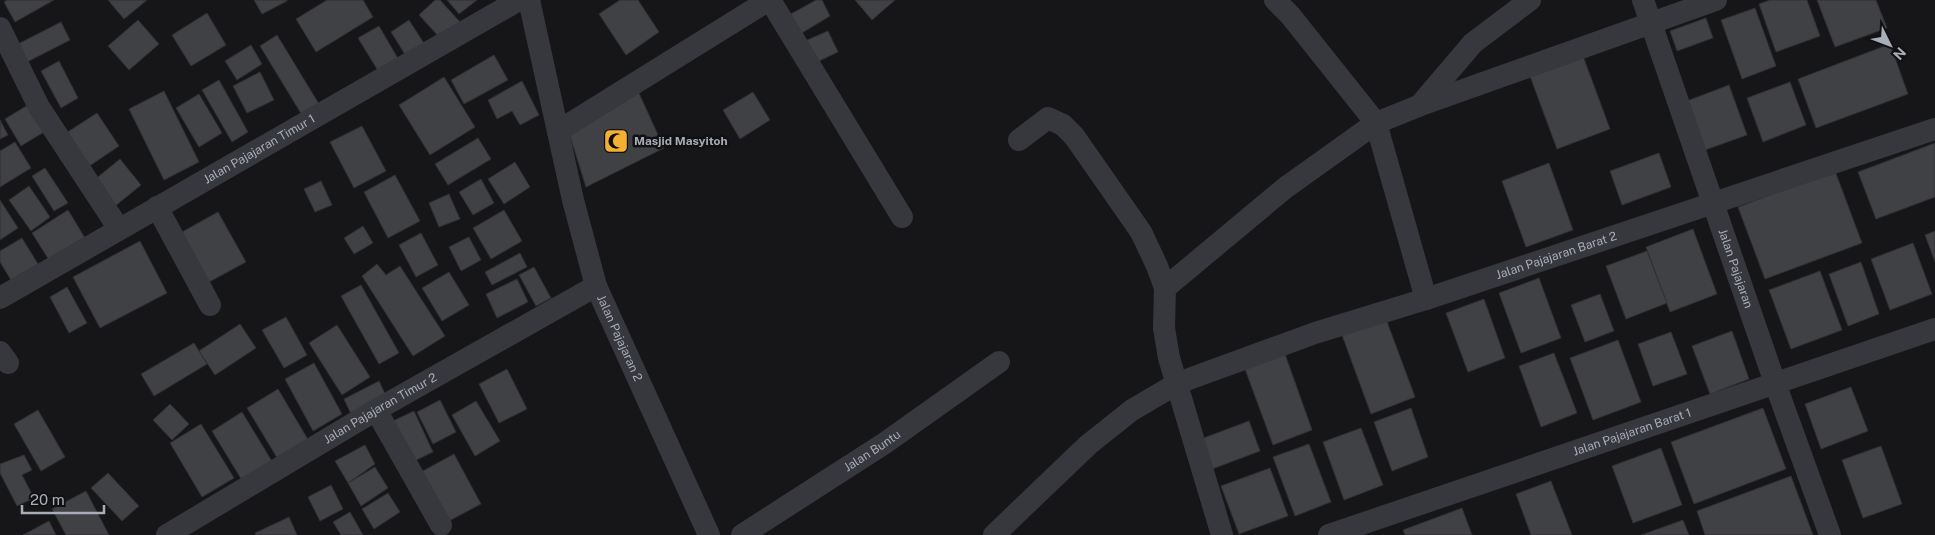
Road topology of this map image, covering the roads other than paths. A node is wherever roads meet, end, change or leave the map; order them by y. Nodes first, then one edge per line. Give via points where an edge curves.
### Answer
1 (519, 0) edge
2 (529, 0) edge
3 (770, 0) edge
4 (1275, 0) edge
5 (1530, 0) edge
6 (1643, 0) edge
7 (1716, 0) edge
8 (1652, 22) junction
9 (0, 28) edge
10 (1421, 105) junction
11 (1376, 124) junction
12 (1935, 129) edge
13 (558, 131) junction
14 (1019, 140) dead end
15 (1713, 204) junction
16 (157, 208) junction
17 (902, 217) dead end
18 (120, 229) junction
19 (596, 286) junction
20 (1165, 288) junction
21 (0, 298) edge
22 (1426, 299) junction
23 (210, 305) dead end
24 (1935, 329) edge
25 (999, 362) dead end
26 (1178, 382) junction
27 (1775, 383) junction
28 (376, 410) junction
29 (441, 525) dead end
30 (167, 535) edge
31 (709, 535) edge
32 (742, 535) edge
33 (994, 535) edge
34 (1222, 535) edge
35 (1329, 535) edge
36 (1830, 535) edge

1 - 16 street, Jalan Pajajaran Timur 1
2 - 13 street, Jalan Pajajaran 2
3 - 13 street
3 - 17 street
4 - 11 street
5 - 10 street via 1473,44
6 - 8 street, Jalan Pajajaran
7 - 8 street
8 - 10 street
8 - 15 street, Jalan Pajajaran
9 - 18 street via 39,107
10 - 11 street
11 - 20 street via 1285,188
11 - 22 street
12 - 15 street, Jalan Pajajaran Barat 2
13 - 19 street, Jalan Pajajaran 2
14 - 20 street via 1048,118 1068,131 1141,232
15 - 22 street, Jalan Pajajaran Barat 2
15 - 27 street, Jalan Pajajaran
16 - 18 street, Jalan Pajajaran Timur 1
16 - 23 street
18 - 21 street, Jalan Pajajaran Timur 1
19 - 28 street, Jalan Pajajaran Timur 2
19 - 31 street, Jalan Pajajaran 2
20 - 26 street via 1164,328 1169,358
22 - 26 street, Jalan Pajajaran Barat 2 via 1315,333
24 - 27 street, Jalan Pajajaran Barat 1
25 - 32 street, Jalan Buntu via 885,443
26 - 33 street, Jalan Pajajaran Barat 2 via 1132,410 1088,445
26 - 34 street
27 - 35 street, Jalan Pajajaran Barat 1
27 - 36 street, Jalan Pajajaran
28 - 29 street
28 - 30 street, Jalan Pajajaran Timur 2

